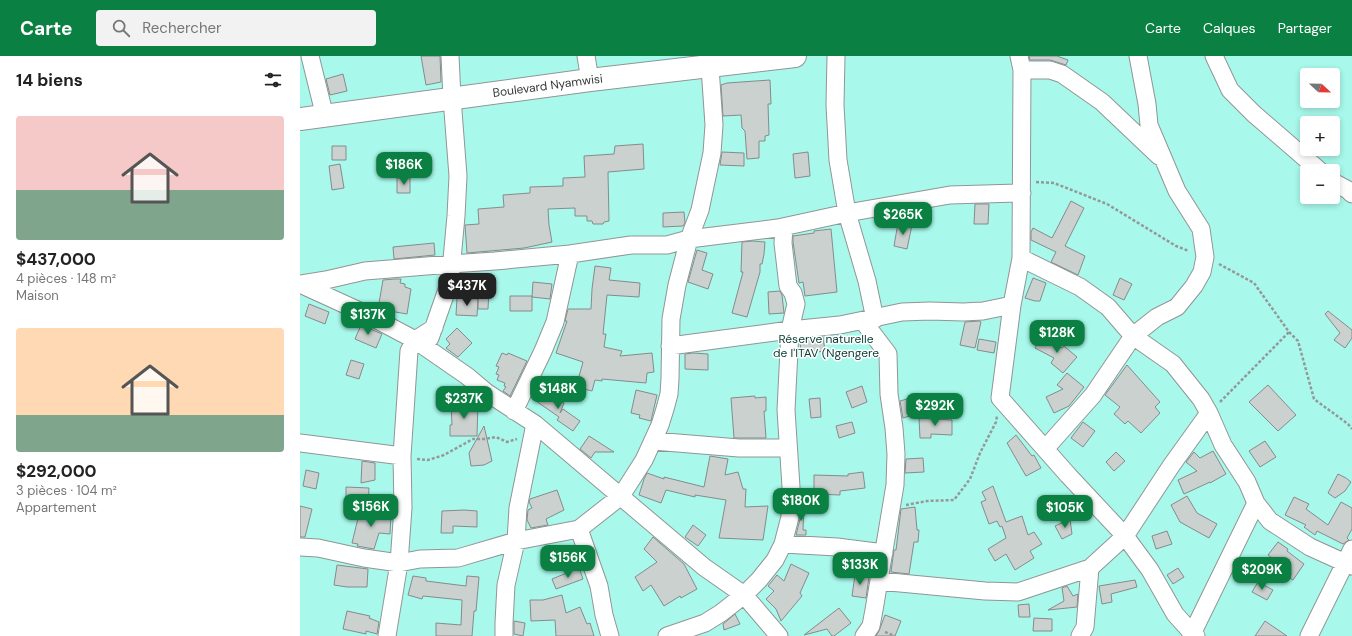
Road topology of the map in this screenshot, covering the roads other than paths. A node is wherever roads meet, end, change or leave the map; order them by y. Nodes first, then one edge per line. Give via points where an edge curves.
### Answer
1 (310, 56) edge
2 (450, 56) edge
3 (586, 56) edge
4 (796, 56) edge
5 (836, 56) edge
6 (1138, 56) edge
7 (1214, 56) edge
8 (736, 60) edge
9 (1020, 63) edge
10 (710, 67) junction
11 (590, 80) junction
12 (452, 98) junction
13 (325, 116) junction
14 (300, 119) edge
15 (1165, 161) junction
16 (1312, 164) edge
17 (1340, 186) edge
18 (1022, 193) junction
19 (1352, 194) edge
20 (847, 213) junction
21 (784, 227) junction
22 (689, 239) junction
23 (570, 254) junction
24 (1021, 258) junction
25 (451, 264) junction
26 (300, 284) edge
27 (1012, 305) junction
28 (869, 320) junction
29 (790, 330) junction
30 (1133, 336) junction
31 (420, 344) junction
32 (670, 346) junction
33 (514, 410) junction
34 (1209, 413) junction
35 (534, 428) junction
36 (653, 440) junction
37 (300, 443) edge
38 (788, 448) junction
39 (1045, 449) junction
40 (402, 457) junction
41 (621, 496) junction
42 (1256, 503) junction
43 (579, 530) junction
44 (1125, 536) junction
45 (516, 541) junction
46 (783, 544) junction
47 (300, 547) edge
48 (884, 553) junction
49 (1350, 559) edge
50 (399, 563) junction
51 (1090, 568) junction
52 (879, 581) junction
53 (744, 595) junction
54 (1193, 635) edge
55 (387, 636) edge
56 (504, 636) edge
57 (610, 636) edge
58 (667, 636) edge
59 (779, 636) edge
60 (864, 636) edge
61 (1080, 636) edge
62 (1309, 636) edge

1 - 13 street
2 - 12 street
3 - 11 street
4 - 8 main road, Boulevard Nyamwisi
5 - 20 street via 838,160
6 - 15 street via 1149,125
7 - 16 street via 1230,90
8 - 10 main road, Boulevard Nyamwisi
9 - 15 street via 1062,74 1102,102
9 - 18 street
10 - 11 main road, Boulevard Nyamwisi
10 - 22 street via 714,125 712,153 700,210
11 - 12 main road, Boulevard Nyamwisi
12 - 13 main road, Boulevard Nyamwisi
12 - 25 street via 458,176
13 - 14 main road, Boulevard Nyamwisi
15 - 30 street via 1178,191 1201,229 1206,257 1202,272 1194,286 1177,307 1157,317
17 - 19 street
18 - 20 street via 950,195
18 - 24 street
20 - 21 street
20 - 28 street via 867,281
21 - 22 street
21 - 29 street via 783,243 788,286 796,304
22 - 23 street via 667,245 631,245
22 - 32 street via 671,319
23 - 25 street
23 - 33 street via 555,322
24 - 27 street
24 - 30 street via 1080,287 1108,307
25 - 26 street via 365,271
25 - 31 street via 450,281 434,328
26 - 31 street via 368,315
27 - 28 street via 983,311 902,312
27 - 39 street via 1000,398
28 - 29 street
28 - 48 street via 888,354 889,394 896,454 895,485
29 - 32 street
29 - 38 street via 786,410
30 - 34 street via 1173,364
30 - 39 street via 1093,395
31 - 33 street
31 - 40 street via 409,351
32 - 36 street via 669,394
33 - 35 street
34 - 42 street via 1223,445 1247,482
34 - 44 street
35 - 41 street
35 - 45 street via 518,508
36 - 38 street via 739,448
36 - 41 street
37 - 40 street
38 - 46 street via 790,516
39 - 44 street
40 - 50 street via 403,508
41 - 43 street
41 - 53 street via 704,567
42 - 49 street via 1270,521 1310,547
42 - 54 street
43 - 45 street
43 - 57 street via 599,586
44 - 51 street
44 - 54 street via 1150,570 1175,614
45 - 50 street via 458,558 420,559
45 - 56 street via 506,585
46 - 48 street
46 - 53 street via 775,560
47 - 50 street
48 - 52 street
49 - 62 street
50 - 55 street
51 - 52 street via 1018,592
51 - 61 street via 1085,627
52 - 60 street via 871,626
53 - 58 street via 706,623
53 - 59 street

